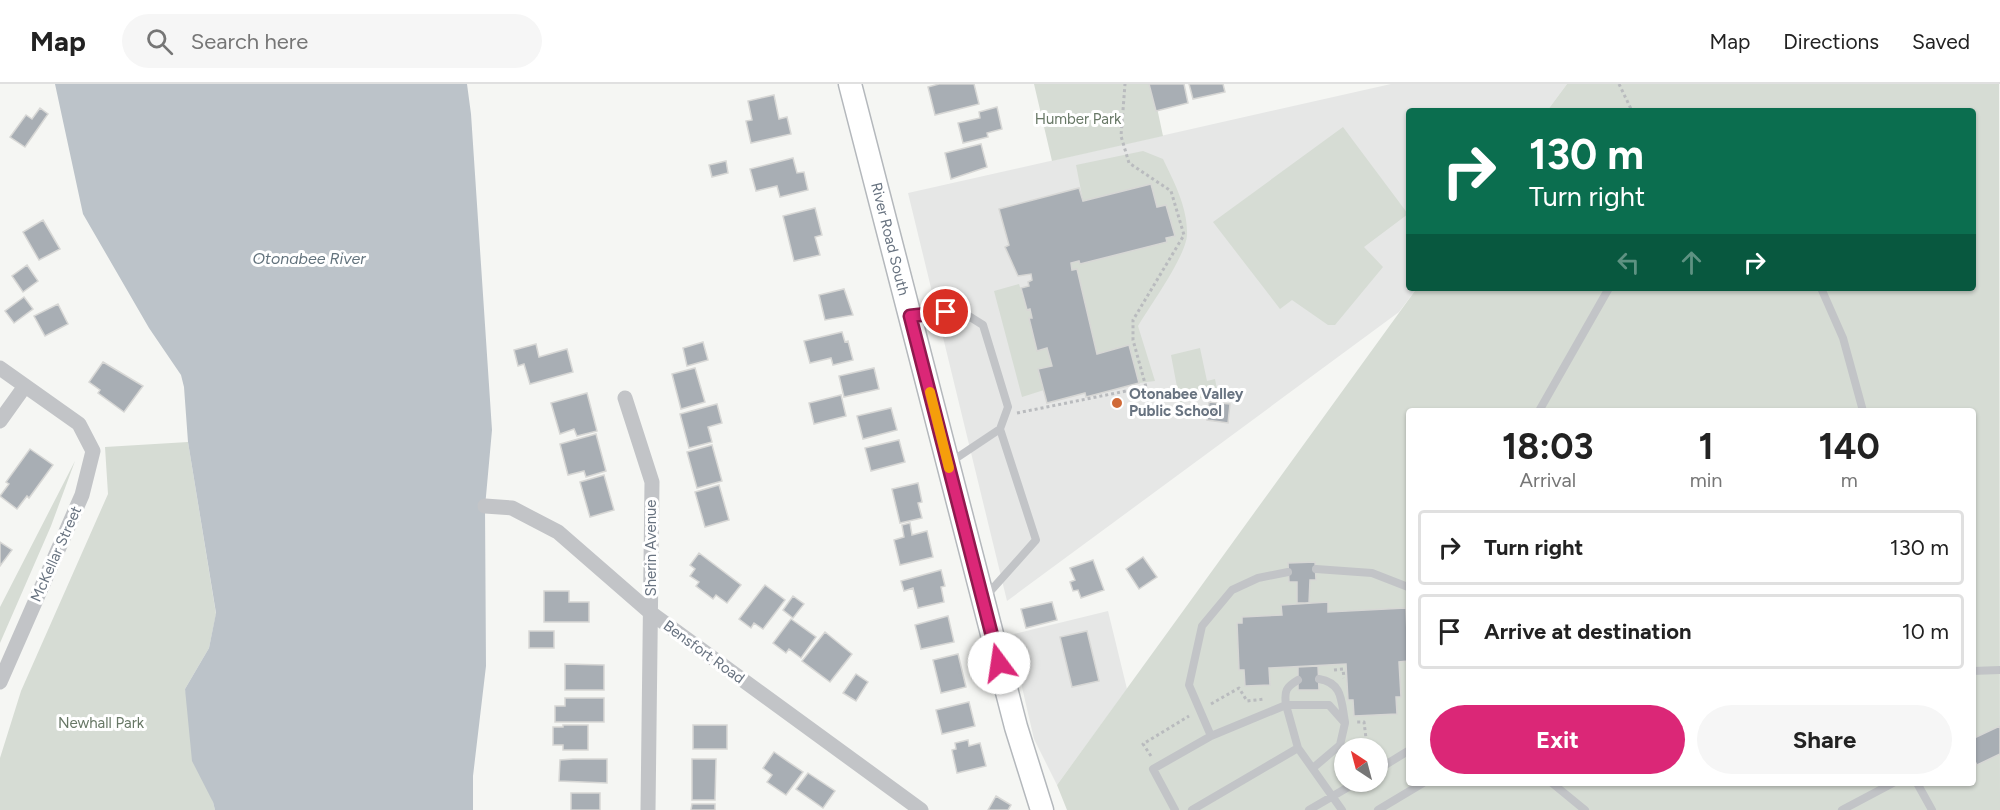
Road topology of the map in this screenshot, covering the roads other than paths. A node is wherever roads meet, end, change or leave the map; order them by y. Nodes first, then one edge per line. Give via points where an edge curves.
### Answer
1 (850, 84) edge
2 (1607, 291) edge
3 (1822, 291) edge
4 (910, 316) junction
5 (0, 368) edge
6 (25, 386) junction
7 (625, 398) dead end
8 (1541, 408) edge
9 (1862, 408) edge
10 (0, 421) edge
11 (1000, 429) junction
12 (948, 463) junction
13 (485, 506) dead end
14 (1316, 569) dead end
15 (1288, 572) dead end
16 (1406, 586) edge
17 (983, 599) junction
18 (651, 614) junction
19 (2000, 670) edge
20 (1976, 671) edge
21 (1319, 679) dead end
22 (1298, 680) dead end
23 (0, 682) edge
24 (1286, 705) junction
25 (1345, 723) junction
26 (1211, 736) junction
27 (1298, 748) junction
28 (1406, 752) edge
29 (1388, 763) edge
30 (1313, 768) junction
31 (1418, 786) edge
32 (1556, 786) edge
33 (1887, 786) edge
34 (1919, 786) edge
35 (1339, 792) edge
36 (1334, 795) junction
37 (648, 810) edge
38 (921, 810) edge
39 (1042, 810) edge
40 (1175, 810) edge
41 (1192, 810) edge
42 (1309, 810) edge
43 (1342, 810) edge
44 (1378, 810) edge
45 (1585, 810) edge
46 (1842, 810) edge
47 (1932, 810) edge

1 - 4 street, River Road South
2 - 8 lane
3 - 9 lane via 1843,338
4 - 11 lane via 959,310 983,325 1008,407
4 - 12 street, River Road South
5 - 6 street
6 - 10 street
6 - 23 street, McKellar Street via 79,424 93,451 82,495
7 - 18 street, Sherin Avenue via 652,482
11 - 12 lane
11 - 17 lane via 1036,540
12 - 17 street, River Road South
13 - 18 street, Bensfort Road via 512,508 558,532
14 - 16 lane via 1372,573
15 - 26 lane via 1258,578 1232,590 1202,626 1189,685
17 - 39 street, River Road South
18 - 37 street, Sherin Avenue
18 - 38 street, Bensfort Road
19 - 20 lane
21 - 25 lane via 1330,681 1340,690
22 - 24 lane via 1284,693
24 - 25 lane via 1329,705
24 - 26 lane
24 - 27 lane
25 - 30 lane via 1341,746
26 - 40 lane via 1153,769
27 - 30 lane
27 - 41 lane
28 - 29 lane
30 - 36 lane
31 - 44 lane
32 - 45 lane
33 - 46 lane
34 - 47 lane
35 - 36 lane
36 - 42 lane
36 - 43 lane

